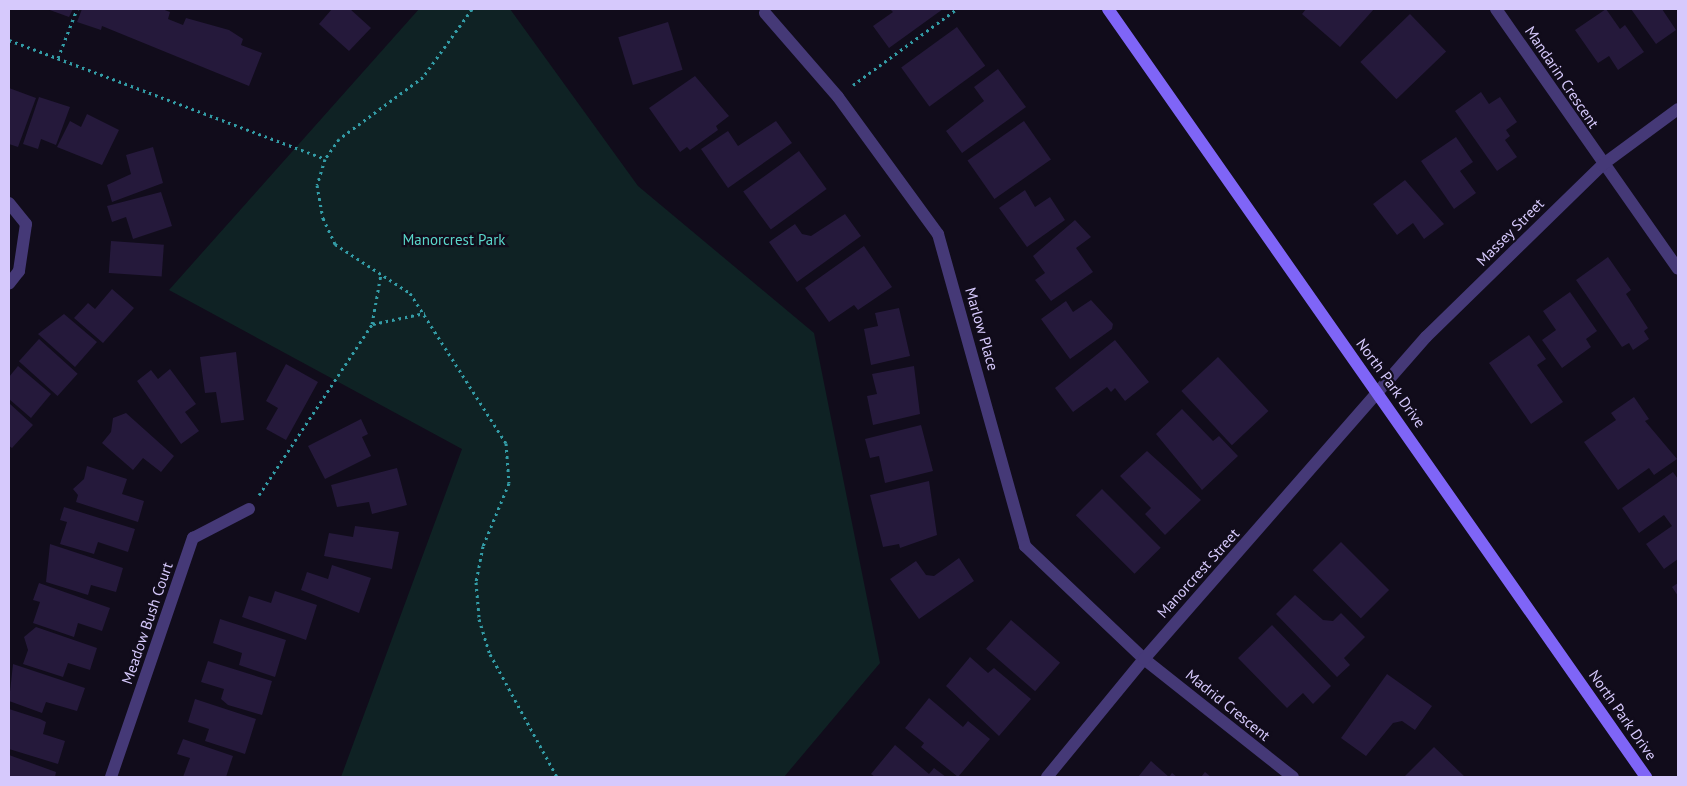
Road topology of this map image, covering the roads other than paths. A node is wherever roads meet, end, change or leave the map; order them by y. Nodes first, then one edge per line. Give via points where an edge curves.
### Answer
1 (1108, 9) edge
2 (1496, 9) edge
3 (765, 13) dead end
4 (1678, 109) edge
5 (1602, 164) junction
6 (9, 203) edge
7 (1678, 269) edge
8 (9, 284) edge
9 (1379, 395) junction
10 (249, 510) road end
11 (1144, 659) junction
12 (111, 777) edge
13 (1047, 777) edge
14 (1292, 777) edge
15 (1646, 777) edge

1 - 9 main road, North Park Drive
2 - 5 street, Mandarin Crescent
3 - 11 street, Marlow Place via 838,96 938,234 1025,546
4 - 5 street, Massey Street
5 - 7 street, Mandarin Crescent
5 - 9 street, Massey Street via 1426,337
6 - 8 street via 26,224 19,271
9 - 11 street, Manorcrest Street
9 - 15 main road, North Park Drive
10 - 12 street, Meadow Bush Court via 193,538
11 - 13 street, Manorcrest Street
11 - 14 street, Madrid Crescent

